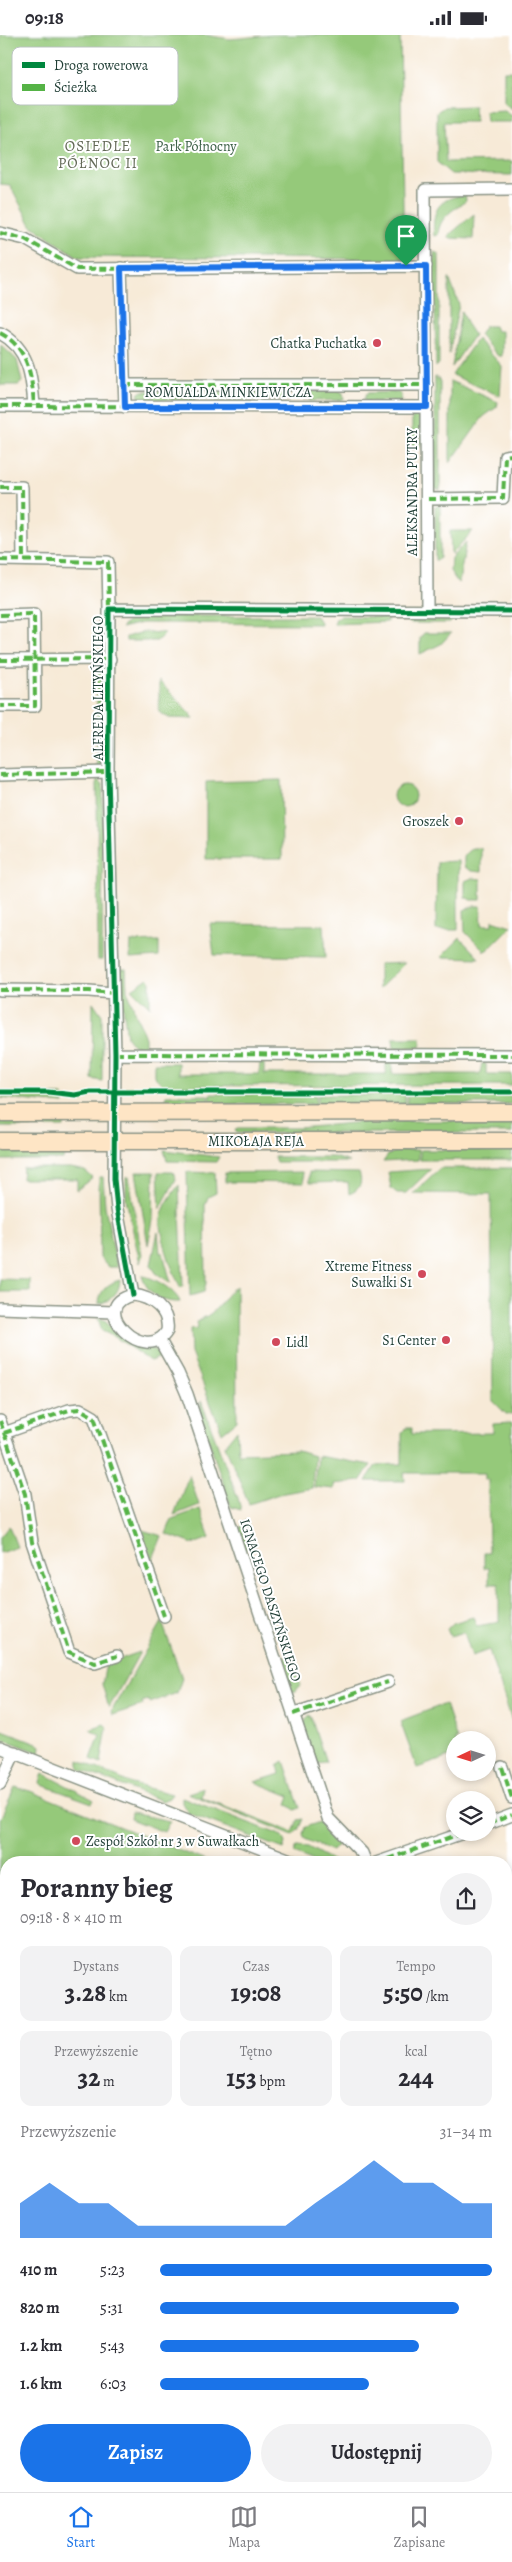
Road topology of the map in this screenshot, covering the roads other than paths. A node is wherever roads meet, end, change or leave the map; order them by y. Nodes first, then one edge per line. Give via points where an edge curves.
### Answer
1 (512, 189) edge
2 (0, 233) edge
3 (426, 266) junction
4 (121, 268) junction
5 (0, 333) edge
6 (124, 385) junction
7 (427, 385) junction
8 (0, 406) edge
9 (34, 406) junction
10 (125, 407) junction
11 (427, 407) junction
12 (512, 455) edge
13 (0, 487) edge
14 (428, 499) junction
15 (0, 560) edge
16 (23, 560) junction
17 (109, 609) junction
18 (427, 610) junction
19 (512, 611) edge
20 (0, 615) edge
21 (110, 659) junction
22 (0, 660) edge
23 (34, 660) junction
24 (0, 706) edge
25 (108, 772) junction
26 (0, 775) edge
27 (0, 990) edge
28 (113, 993) junction
29 (115, 1054) junction
30 (512, 1055) edge
31 (0, 1113) edge
32 (512, 1113) edge
33 (114, 1114) junction
34 (114, 1140) junction
35 (0, 1141) edge
36 (512, 1141) edge
37 (133, 1295) junction
38 (0, 1309) edge
39 (114, 1312) junction
40 (159, 1339) junction
41 (0, 1421) edge
42 (4, 1433) junction
43 (164, 1616) dead end
44 (117, 1656) dead end
45 (388, 1682) dead end
46 (293, 1714) junction
47 (0, 1747) edge
48 (15, 1752) junction
49 (502, 1767) dead end
50 (0, 1783) edge
51 (512, 1799) edge
52 (512, 1815) edge
53 (496, 1821) edge
54 (446, 1839) edge
55 (280, 1856) edge
56 (363, 1856) edge
57 (396, 1856) edge

1 - 3 street, ALEKSANDRA PUTRY via 425,190
2 - 4 street via 25,239 76,269
3 - 4 street
3 - 7 street, ALEKSANDRA PUTRY
4 - 6 street
5 - 9 street via 17,346 30,367
6 - 7 street, ROMUALDA MINKIEWICZA
6 - 10 street
7 - 11 street, ALEKSANDRA PUTRY
8 - 9 street, ROMUALDA MINKIEWICZA
9 - 10 street, ROMUALDA MINKIEWICZA
10 - 11 street, ROMUALDA MINKIEWICZA
11 - 14 street, ALEKSANDRA PUTRY
12 - 14 street via 505,456 503,498
13 - 16 street via 22,487
14 - 18 street, ALEKSANDRA PUTRY
15 - 16 street
16 - 17 street via 108,562
17 - 18 street, ALFREDA LITYŃSKIEGO
17 - 21 street, ALFREDA LITYŃSKIEGO
18 - 19 street, ALFREDA LITYŃSKIEGO
20 - 23 street via 34,615
21 - 23 street
21 - 25 street, ALFREDA LITYŃSKIEGO
22 - 23 street
23 - 24 street via 35,706
25 - 26 street
25 - 28 street, ALFREDA LITYŃSKIEGO
27 - 28 street
28 - 29 street, ALFREDA LITYŃSKIEGO
29 - 30 street
29 - 33 street, ALFREDA LITYŃSKIEGO
31 - 33 street, MIKOŁAJA REJA
32 - 33 street, MIKOŁAJA REJA
33 - 34 street, ALFREDA LITYŃSKIEGO
34 - 35 street, MIKOŁAJA REJA
34 - 36 street, MIKOŁAJA REJA
34 - 37 street, ALFREDA LITYŃSKIEGO via 117,1209
37 - 39 street via 120,1300
37 - 40 street via 151,1300 165,1315 167,1331
38 - 39 street
39 - 40 street via 120,1327 131,1336 147,1341
40 - 46 street, IGNACEGO DASZYŃSKIEGO via 187,1394
41 - 42 street
42 - 43 street via 69,1410 80,1409 94,1417
42 - 44 street via 25,1494 32,1542 69,1652 94,1663
45 - 46 street
46 - 56 street, IGNACEGO DASZYŃSKIEGO via 328,1818
47 - 48 street
48 - 50 street
48 - 55 street
49 - 51 street
52 - 53 street
54 - 57 street

